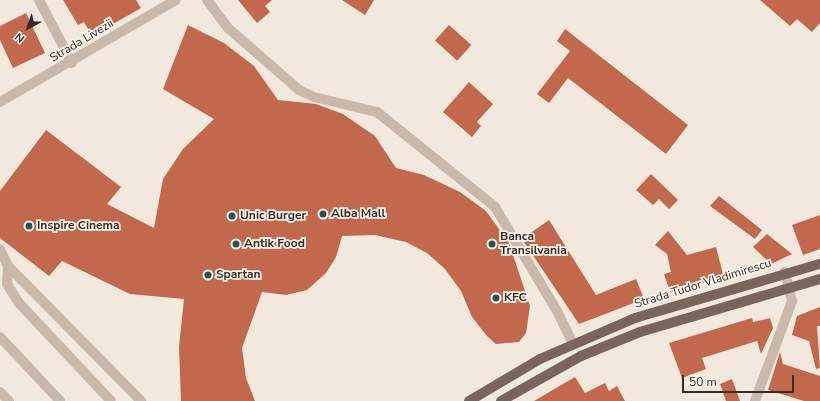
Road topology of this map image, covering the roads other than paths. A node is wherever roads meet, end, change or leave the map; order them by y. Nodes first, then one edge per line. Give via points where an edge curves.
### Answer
1 (40, 0) edge
2 (176, 0) edge
3 (207, 0) edge
4 (72, 63) junction
5 (1, 100) edge
6 (0, 249) edge
7 (820, 264) edge
8 (8, 266) junction
9 (785, 272) junction
10 (820, 279) edge
11 (4, 287) edge
12 (790, 287) junction
13 (0, 337) edge
14 (573, 344) junction
15 (0, 392) edge
16 (9, 401) edge
17 (60, 401) edge
18 (111, 401) edge
19 (141, 401) edge
20 (469, 401) edge
21 (501, 401) edge
22 (755, 401) edge

1 - 4 street
2 - 4 street, Strada Livezii
3 - 14 street via 228,28 299,90 314,97 378,112 495,207 557,310
4 - 5 street, Strada Livezii
6 - 8 street
7 - 9 main road, Strada Tudor Vladimirescu
8 - 11 street
8 - 19 street
9 - 12 street
9 - 14 main road, Strada Tudor Vladimirescu via 670,305
10 - 12 main road
11 - 18 street
12 - 21 main road via 640,332 580,356
12 - 22 street via 792,301
13 - 17 street
14 - 20 main road, Strada Tudor Vladimirescu
15 - 16 street

